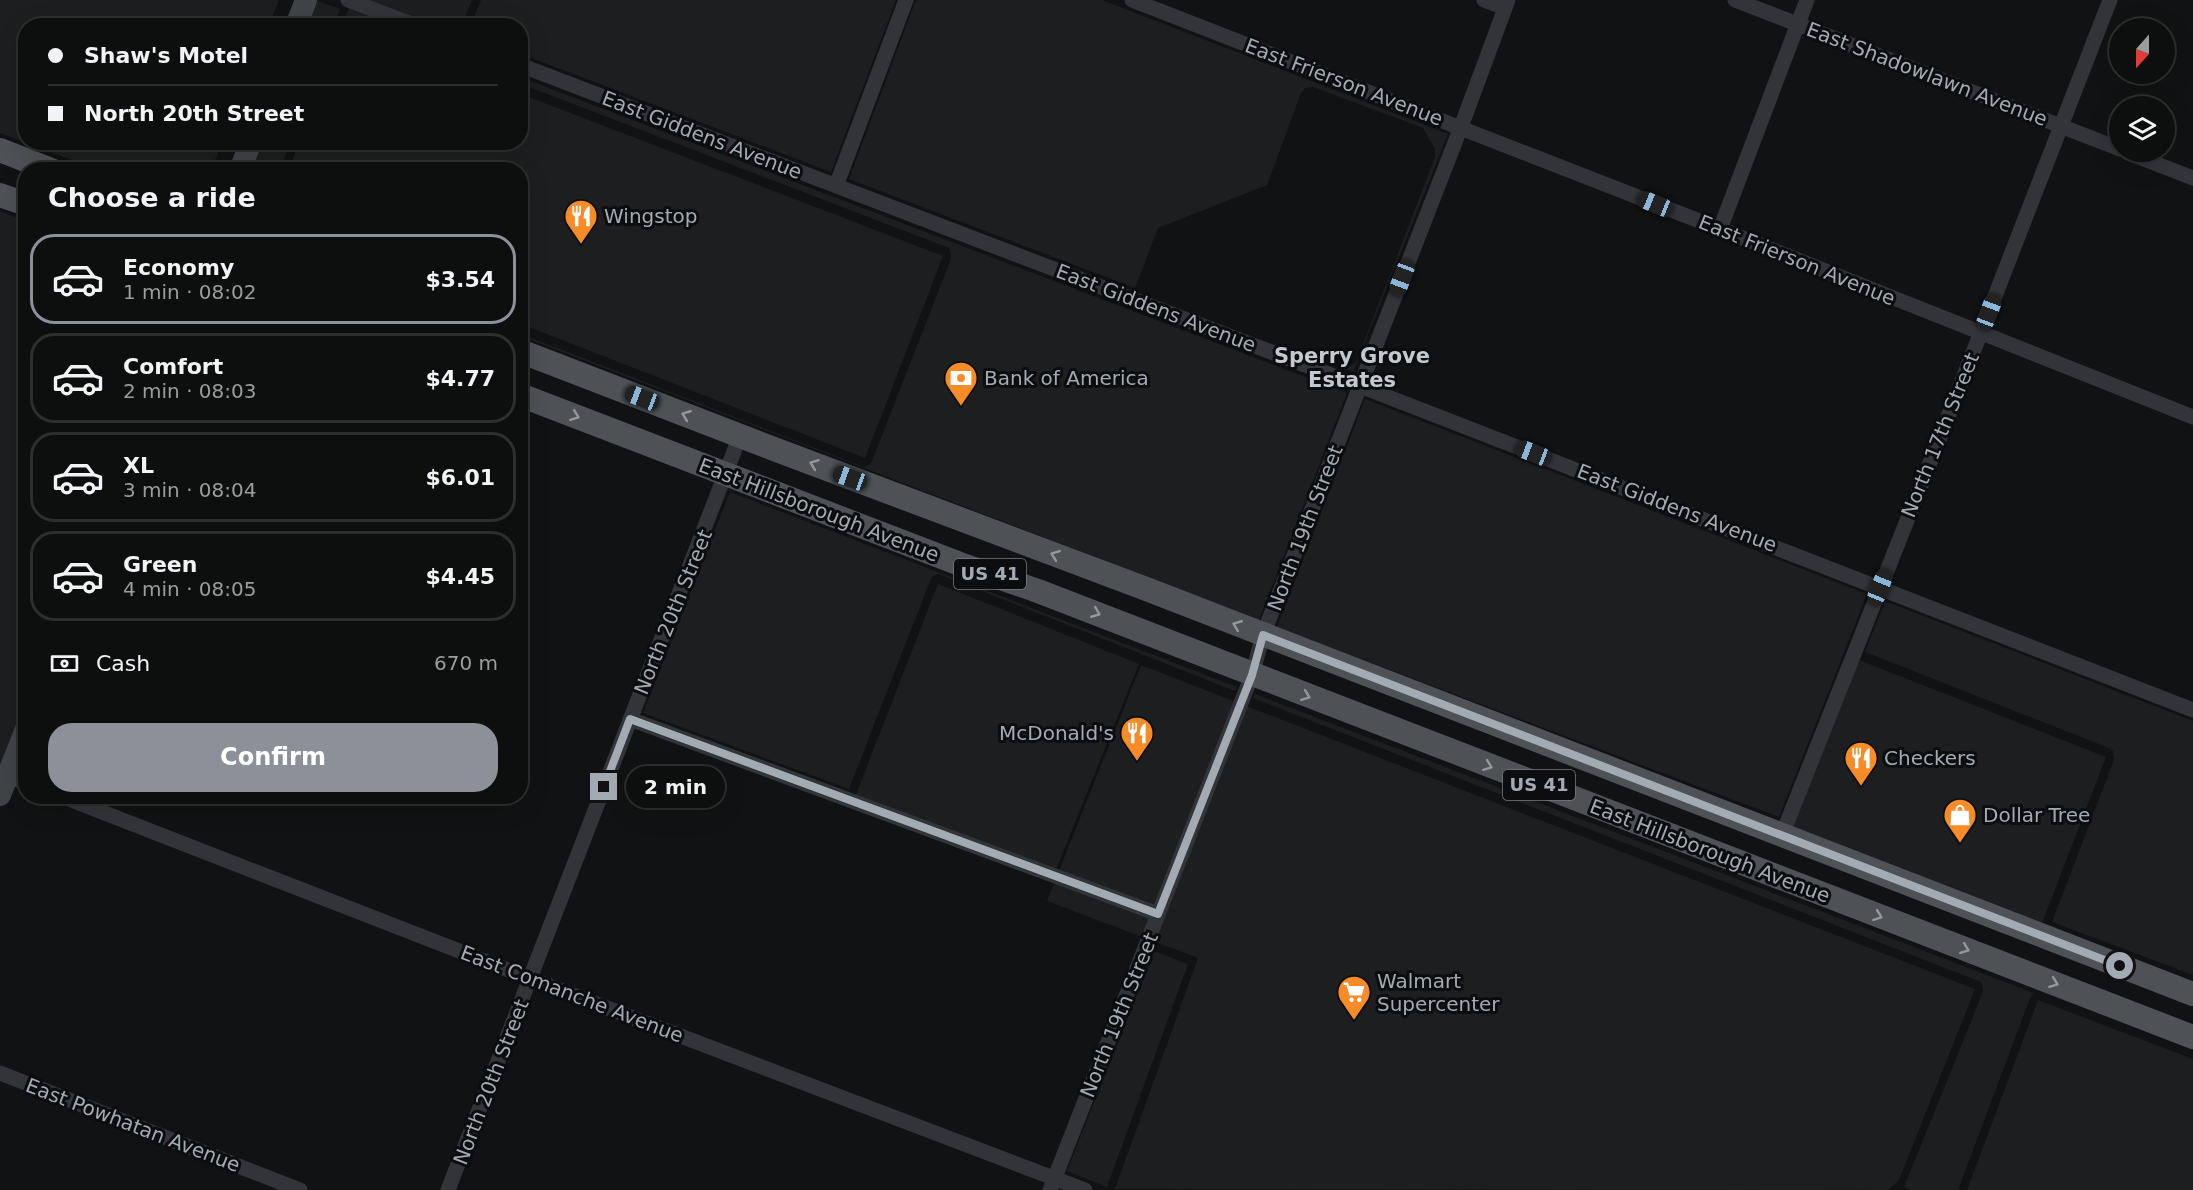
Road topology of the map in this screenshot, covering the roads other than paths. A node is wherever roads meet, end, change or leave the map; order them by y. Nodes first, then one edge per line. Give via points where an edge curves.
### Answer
1 (306, 0) edge
2 (348, 0) edge
3 (906, 0) edge
4 (1132, 0) edge
5 (1484, 0) edge
6 (1735, 0) edge
7 (1807, 0) edge
8 (2110, 0) edge
9 (1506, 4) edge
10 (299, 18) edge
11 (396, 18) edge
12 (1797, 24) junction
13 (528, 68) edge
14 (2060, 126) junction
15 (1461, 128) junction
16 (2109, 145) edge
17 (0, 150) edge
18 (31, 162) edge
19 (2152, 162) edge
20 (2193, 178) edge
21 (836, 186) junction
22 (0, 195) edge
23 (18, 201) edge
24 (1720, 229) junction
25 (1981, 332) junction
26 (528, 354) edge
27 (1360, 386) junction
28 (528, 398) edge
29 (2193, 417) edge
30 (741, 436) junction
31 (727, 475) junction
32 (1880, 587) junction
33 (1263, 635) junction
34 (1252, 675) junction
35 (2193, 710) edge
36 (630, 719) junction
37 (18, 758) edge
38 (11, 784) edge
39 (82, 804) edge
40 (1782, 836) junction
41 (1158, 914) junction
42 (531, 979) junction
43 (2193, 994) edge
44 (2193, 1037) edge
45 (0, 1073) edge
46 (1052, 1184) edge
47 (300, 1190) edge
48 (448, 1190) edge
49 (1085, 1190) edge

1 - 10 main road
2 - 11 street
3 - 21 street
4 - 15 street, East Frierson Avenue
5 - 9 street
6 - 12 street, East Shadowlawn Avenue
7 - 12 street
8 - 14 street, North 17th Street
9 - 15 street, North 19th Street
12 - 14 street, East Shadowlawn Avenue
12 - 24 street
13 - 21 street, East Giddens Avenue
14 - 16 street, East Shadowlawn Avenue
14 - 25 street, North 17th Street
15 - 24 street, East Frierson Avenue
15 - 27 street, North 19th Street
17 - 18 main road
19 - 20 street
21 - 27 street, East Giddens Avenue
22 - 23 main road
24 - 25 street, East Frierson Avenue
25 - 29 street, East Frierson Avenue
25 - 32 street, North 17th Street
30 -> 26 main road, East Hillsborough Avenue / US 41
27 - 32 street, East Giddens Avenue
27 - 33 street, North 19th Street
28 -> 31 main road, East Hillsborough Avenue / US 41
30 - 31 street, North 20th Street
33 -> 30 main road, East Hillsborough Avenue / US 41
31 -> 34 main road, East Hillsborough Avenue / US 41
31 - 36 street, North 20th Street
32 - 35 street, East Giddens Avenue
32 - 40 street, North 17th Street
33 - 34 street, North 19th Street
33 - 40 main road, East Hillsborough Avenue / US 41
34 - 41 street, North 19th Street
34 -> 44 main road, East Hillsborough Avenue / US 41
36 - 41 street
36 - 42 street, North 20th Street
37 - 38 main road
39 - 42 street, East Comanche Avenue
40 - 43 main road, East Hillsborough Avenue / US 41
41 - 46 street, North 19th Street
42 - 46 street, East Comanche Avenue
42 - 48 street, North 20th Street
45 - 47 street, East Powhatan Avenue
46 - 49 street, East Comanche Avenue

